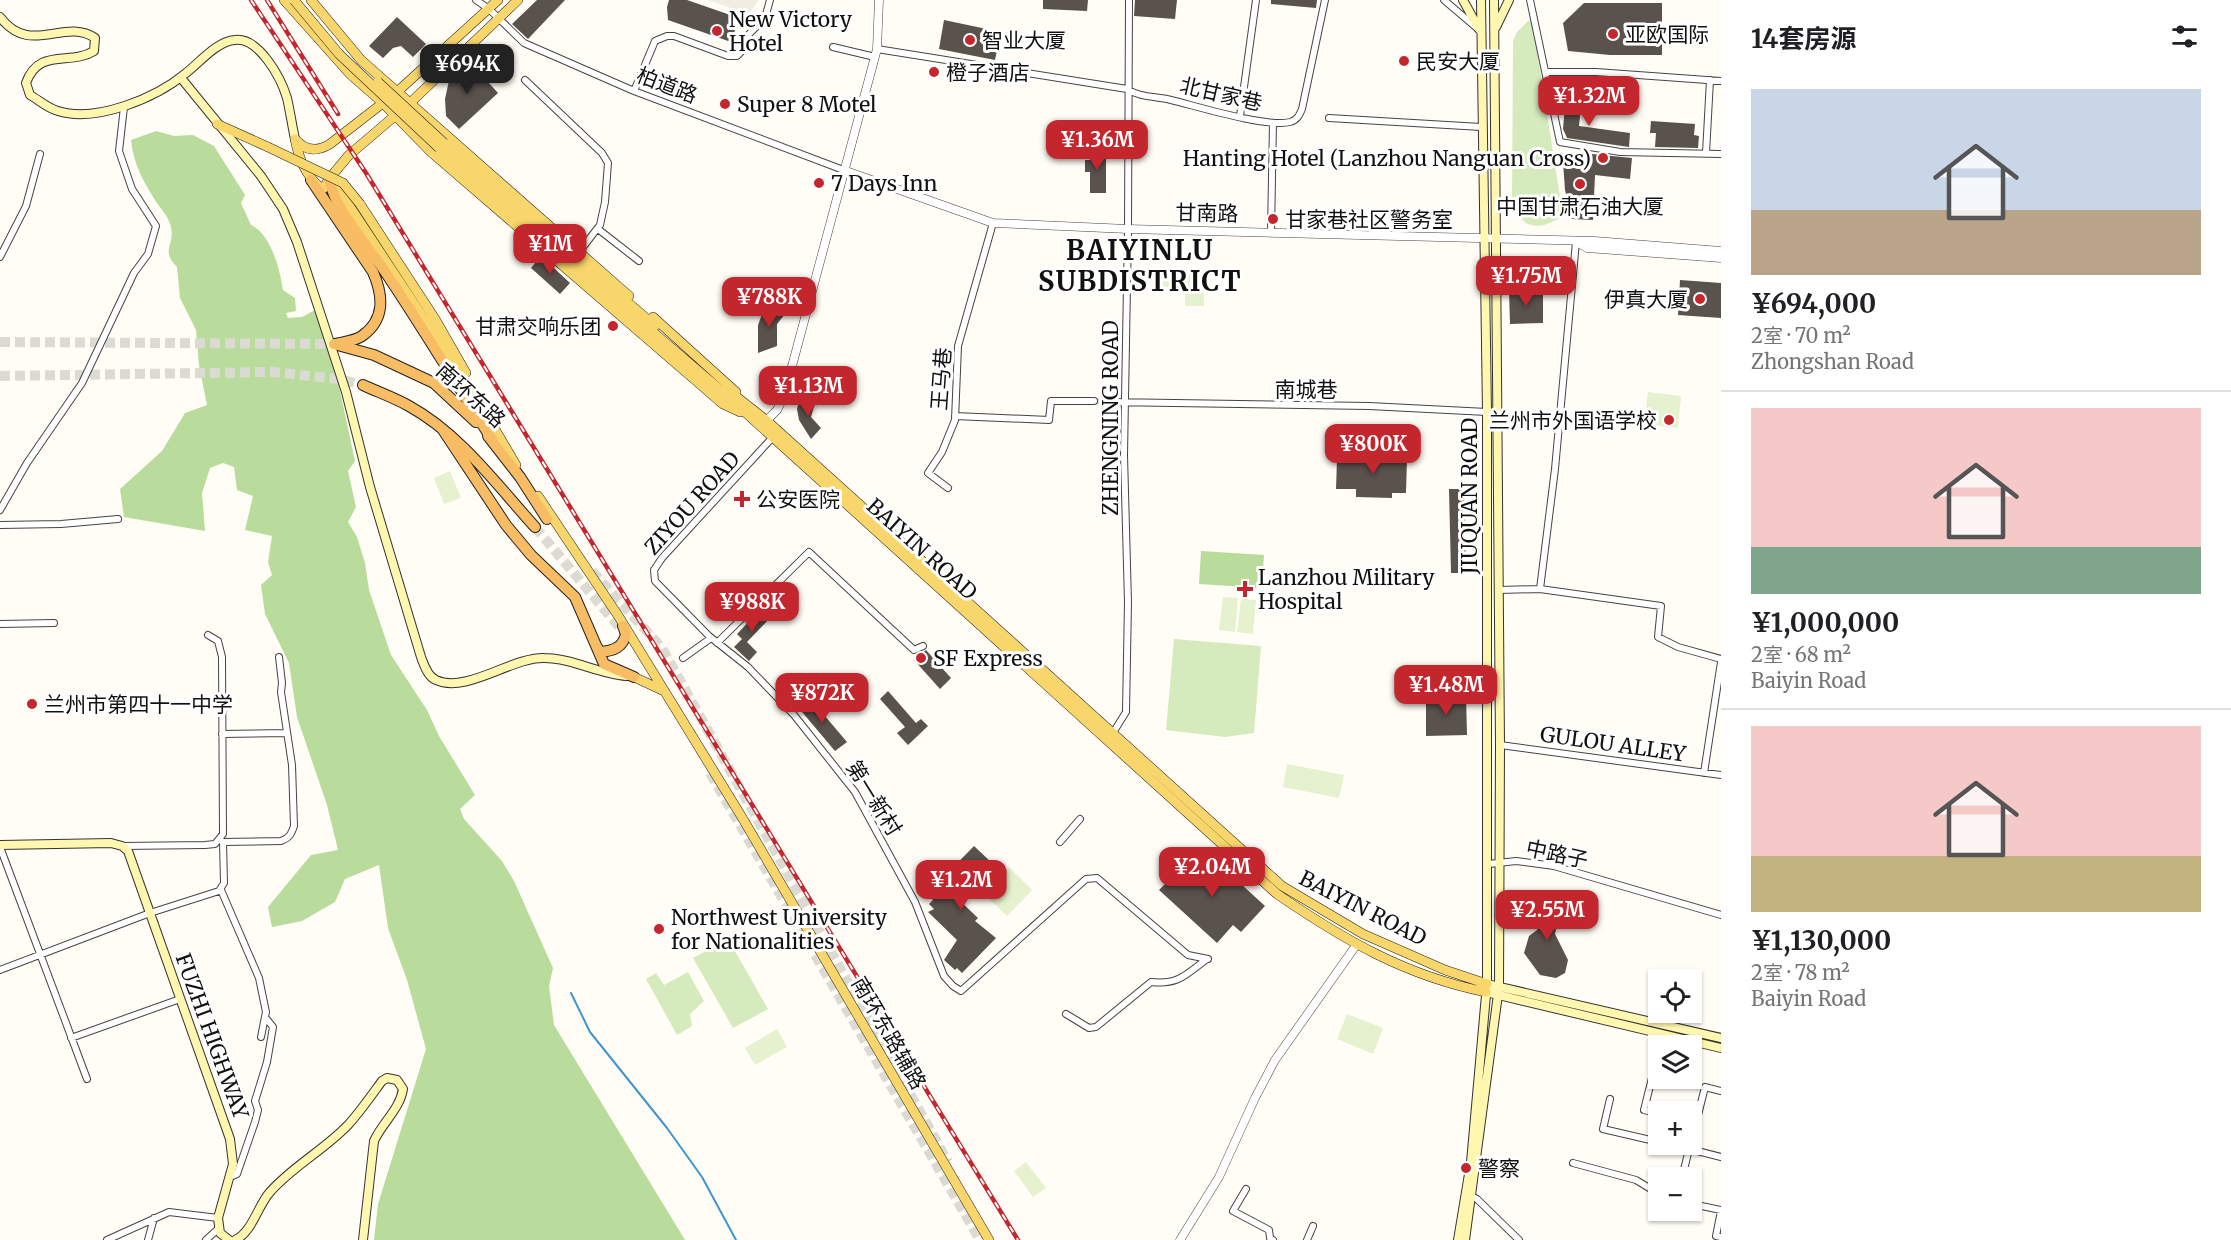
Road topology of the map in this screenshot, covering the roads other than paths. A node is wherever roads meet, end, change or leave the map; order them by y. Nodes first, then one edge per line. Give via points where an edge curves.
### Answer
1 (284, 0) edge
2 (294, 0) edge
3 (301, 0) edge
4 (310, 0) edge
5 (476, 0) edge
6 (498, 0) edge
7 (518, 0) edge
8 (770, 0) edge
9 (879, 0) edge
10 (1129, 0) edge
11 (1256, 0) edge
12 (1324, 0) edge
13 (1444, 0) edge
14 (1464, 0) edge
15 (1480, 0) edge
16 (1494, 0) edge
17 (1509, 0) edge
18 (1530, 0) edge
19 (489, 9) junction
20 (0, 17) edge
21 (498, 18) junction
22 (1481, 32) junction
23 (1494, 33) junction
24 (833, 47) dead end
25 (876, 53) junction
26 (1546, 72) junction
27 (181, 78) junction
28 (525, 80) dead end
29 (1710, 80) junction
30 (1721, 81) edge
31 (1127, 89) junction
32 (634, 91) junction
33 (397, 93) junction
34 (383, 103) junction
35 (410, 103) junction
36 (124, 107) junction
37 (394, 114) junction
38 (1240, 116) junction
39 (1329, 118) dead end
40 (1273, 123) junction
41 (217, 124) junction
42 (1481, 127) junction
43 (295, 139) junction
44 (1706, 153) junction
45 (40, 154) dead end
46 (1721, 154) edge
47 (846, 171) junction
48 (329, 179) junction
49 (310, 180) junction
50 (993, 223) junction
51 (598, 229) junction
52 (1128, 229) junction
53 (1272, 232) junction
54 (1485, 238) junction
55 (1495, 238) junction
56 (1576, 242) junction
57 (580, 251) junction
58 (1721, 251) edge
59 (0, 257) edge
60 (1721, 258) edge
61 (639, 261) dead end
62 (363, 385) tunnel mouth
63 (726, 392) junction
64 (1094, 400) tunnel mouth
65 (478, 402) junction
66 (1109, 402) tunnel mouth
67 (1125, 403) junction
68 (750, 412) junction
69 (1487, 412) junction
70 (955, 416) junction
71 (763, 424) junction
72 (443, 430) junction
73 (772, 438) junction
74 (493, 441) junction
75 (948, 489) dead end
76 (0, 510) edge
77 (118, 519) dead end
78 (547, 519) tunnel mouth
79 (0, 525) edge
80 (535, 527) tunnel mouth
81 (1540, 589) junction
82 (1499, 590) junction
83 (54, 623) dead end
84 (0, 624) edge
85 (623, 626) junction
86 (208, 635) dead end
87 (711, 638) junction
88 (717, 643) junction
89 (597, 646) junction
90 (923, 646) dead end
91 (279, 657) dead end
92 (683, 658) dead end
93 (1721, 660) edge
94 (634, 677) junction
95 (664, 691) junction
96 (286, 733) junction
97 (222, 734) junction
98 (1109, 737) junction
99 (1500, 746) junction
100 (1704, 773) junction
101 (1721, 775) edge
102 (1080, 819) dead end
103 (221, 841) junction
104 (1060, 842) dead end
105 (0, 846) edge
106 (122, 846) junction
107 (1500, 863) junction
108 (1489, 864) junction
109 (221, 890) junction
110 (150, 913) junction
111 (1721, 915) edge
112 (1357, 944) junction
113 (40, 954) junction
114 (0, 969) edge
115 (1487, 988) junction
116 (1499, 991) junction
117 (180, 999) junction
118 (1066, 1014) dead end
119 (265, 1017) junction
120 (1663, 1034) joint
121 (261, 1037) dead end
122 (71, 1038) junction
123 (1721, 1038) edge
124 (1721, 1047) edge
125 (87, 1079) dead end
126 (1649, 1089) edge
127 (1721, 1091) edge
128 (1610, 1099) dead end
129 (1702, 1101) edge
130 (1648, 1111) edge
131 (1648, 1139) edge
132 (1702, 1152) edge
133 (1721, 1156) edge
134 (1573, 1163) dead end
135 (230, 1177) junction
136 (1648, 1187) edge
137 (1246, 1189) dead end
138 (1468, 1194) junction
139 (1702, 1206) edge
140 (1721, 1210) edge
141 (154, 1218) junction
142 (218, 1218) junction
143 (1313, 1226) dead end
144 (218, 1229) junction
145 (1721, 1237) edge
146 (107, 1240) edge
147 (148, 1240) edge
148 (206, 1240) edge
149 (229, 1240) edge
150 (235, 1240) edge
151 (363, 1240) edge
152 (989, 1240) edge
153 (1179, 1240) edge
154 (1273, 1240) edge
155 (1307, 1240) edge
156 (1458, 1240) edge
157 (1465, 1240) edge
158 (1519, 1240) edge

1 - 34 main road via 350,74
2 - 63 main road, BAIYIN ROAD, bridge via 339,54 439,148
3 - 63 main road, BAIYIN ROAD, bridge via 344,50 436,135
4 - 33 main road via 362,60
5 - 19 street, 柏道路
6 - 19 main road
7 - 21 main road
8 - 32 street via 765,18 749,34 744,50 737,56 674,36 655,41
9 - 25 street
10 - 31 street, ZHENGNING ROAD
11 - 38 street
12 - 40 street via 1302,109 1298,118 1290,122
13 - 22 street
14 - 22 main road
15 - 22 main road, JIUQUAN ROAD
16 - 23 main road, JIUQUAN ROAD
17 - 23 main road
18 - 26 street
19 - 21 street, 柏道路
19 - 33 main road
20 - 36 main road via 12,30 26,36 81,32 95,38 96,47 87,56 37,65 26,83 30,94 54,110 74,115
21 - 32 street, 柏道路 via 524,43
21 - 35 main road
22 - 42 main road, JIUQUAN ROAD
23 - 55 main road, JIUQUAN ROAD
24 - 25 street
25 - 31 street
25 - 47 street
26 - 29 street
26 - 44 street via 1560,142 1620,152
27 - 36 main road
27 - 41 main road
27 - 43 main road via 227,42 237,39 250,43 263,54 282,87
28 - 51 street via 603,153 608,163
29 - 30 street
29 - 44 street
31 - 38 street, 北甘家巷 via 1137,95
31 - 52 street, ZHENGNING ROAD
32 - 47 street, 柏道路
33 - 34 main road
33 - 35 main road
34 - 37 main road
34 - 43 main road via 324,148 302,147
35 - 37 main road
35 - 57 main road
36 - 76 street via 119,151 132,189 156,226 148,254 134,273 82,383
37 - 48 main road
37 - 68 main road via 431,152 723,404
38 - 40 street, 北甘家巷
39 - 42 street
40 - 53 street, 北甘家巷
41 - 65 main road, bridge via 343,183 435,319
41 - 94 main road via 274,192 297,242 346,392 373,498 428,673 436,680 453,682 547,657
42 - 54 main road, JIUQUAN ROAD
43 - 49 main road
44 - 46 street
45 - 59 street via 26,206
47 - 50 street, 甘南路
47 - 71 street via 784,396
48 - 49 main road via 324,188
48 - 65 main road
48 - 74 highway via 339,206 388,275
49 - 74 highway, 南环东路 via 380,288 381,312 374,324 361,337 334,344 384,359 435,382
50 - 52 street, 甘南路
50 - 70 street, 王马巷 via 958,346
51 - 57 street
51 - 61 street
52 - 53 street, 甘南路
52 - 67 street, ZHENGNING ROAD
53 - 54 street, 甘南路
54 - 55 street, 甘南路
54 - 69 main road, JIUQUAN ROAD
55 - 56 street, 甘南路
55 - 82 main road, JIUQUAN ROAD
56 - 58 street, 甘南路
56 - 60 street, 甘南路 via 1587,248
56 - 81 street
57 - 68 main road
62 - 72 highway via 410,406
63 - 68 main road, BAIYIN ROAD
64 - 70 street via 1051,401 1049,420
65 - 85 main road, 南环东路辅路
66 - 67 street, 南城巷
67 - 69 street, 南城巷 via 1369,406
67 - 98 street, ZHENGNING ROAD via 1126,712
68 - 71 main road, BAIYIN ROAD
69 - 108 main road, JIUQUAN ROAD
70 - 75 street, 王马巷 via 942,453 928,473
71 - 73 main road, BAIYIN ROAD
71 - 98 main road, BAIYIN ROAD
72 - 80 highway
72 - 89 highway via 506,525 575,597
73 - 87 street, ZIYOU ROAD via 654,570 659,587
73 - 98 main road, BAIYIN ROAD
74 - 78 highway, 南环东路
77 - 79 street
81 - 82 street, JIUQUAN ROAD
81 - 93 street, JIUQUAN ROAD via 1660,606 1658,637
82 - 99 main road, JIUQUAN ROAD
83 - 84 street
85 - 89 highway via 626,633 613,651 600,652
85 - 95 main road, 南环东路辅路
86 - 97 street via 218,641 222,657
87 - 88 street, ZIYOU ROAD
87 - 92 street
88 - 90 street via 809,552 914,650
88 - 118 street, 第一新村 via 794,715 855,792 915,902 944,976 953,986 961,991 1091,877 1188,955 1208,959 1177,981 1151,982 1096,1027 1089,1028
89 - 94 highway via 604,664
91 - 96 street
93 - 100 street
94 - 95 main road
95 - 152 main road, 南环东路辅路
96 - 97 street
96 - 103 street via 292,765 292,833 281,841
97 - 103 street
98 - 112 main road, BAIYIN ROAD via 1277,894
98 - 115 main road, BAIYIN ROAD via 1282,886 1363,934
99 - 100 street, GULOU ALLEY
99 - 107 main road, JIUQUAN ROAD
100 - 101 street, GULOU ALLEY
102 - 104 street
103 - 106 street via 205,845
103 - 109 street
105 - 106 main road
105 - 113 street
106 - 110 main road, FUZHI HIGHWAY via 128,850
107 - 108 street, 中路子
107 - 111 street, 中路子 via 1554,866
107 - 116 main road, JIUQUAN ROAD
108 - 115 main road, JIUQUAN ROAD
109 - 110 street
109 - 119 street via 259,978
110 - 113 street
110 - 117 main road, FUZHI HIGHWAY
112 - 115 main road, BAIYIN ROAD via 1394,964 1442,981
112 - 153 street via 1275,1060 1220,1177
113 - 114 street
113 - 122 street
115 - 116 main road
115 - 138 main road, JIUQUAN ROAD
116 - 120 main road
116 - 123 main road
116 - 138 main road, JIUQUAN ROAD
117 - 122 street
117 - 135 main road, FUZHI HIGHWAY via 230,1140
119 - 121 street
119 - 135 street via 273,1027 255,1101 258,1110 237,1174
120 - 124 main road
122 - 125 street
126 - 130 street via 1644,1110
127 - 129 street via 1705,1088
128 - 131 street via 1603,1129
132 - 133 street
134 - 136 street via 1636,1180
135 - 142 main road, FUZHI HIGHWAY
137 - 154 street via 1233,1211 1269,1230
138 - 156 main road
138 - 157 main road
138 - 158 street
139 - 140 street
140 - 145 street via 1716,1236
141 - 142 street via 169,1212
141 - 146 street
141 - 147 street
142 - 144 main road, FUZHI HIGHWAY
143 - 155 street
144 - 148 street
144 - 149 main road
150 - 151 main road via 242,1236 281,1180 347,1126 382,1081 398,1080 403,1089 402,1101 374,1141

